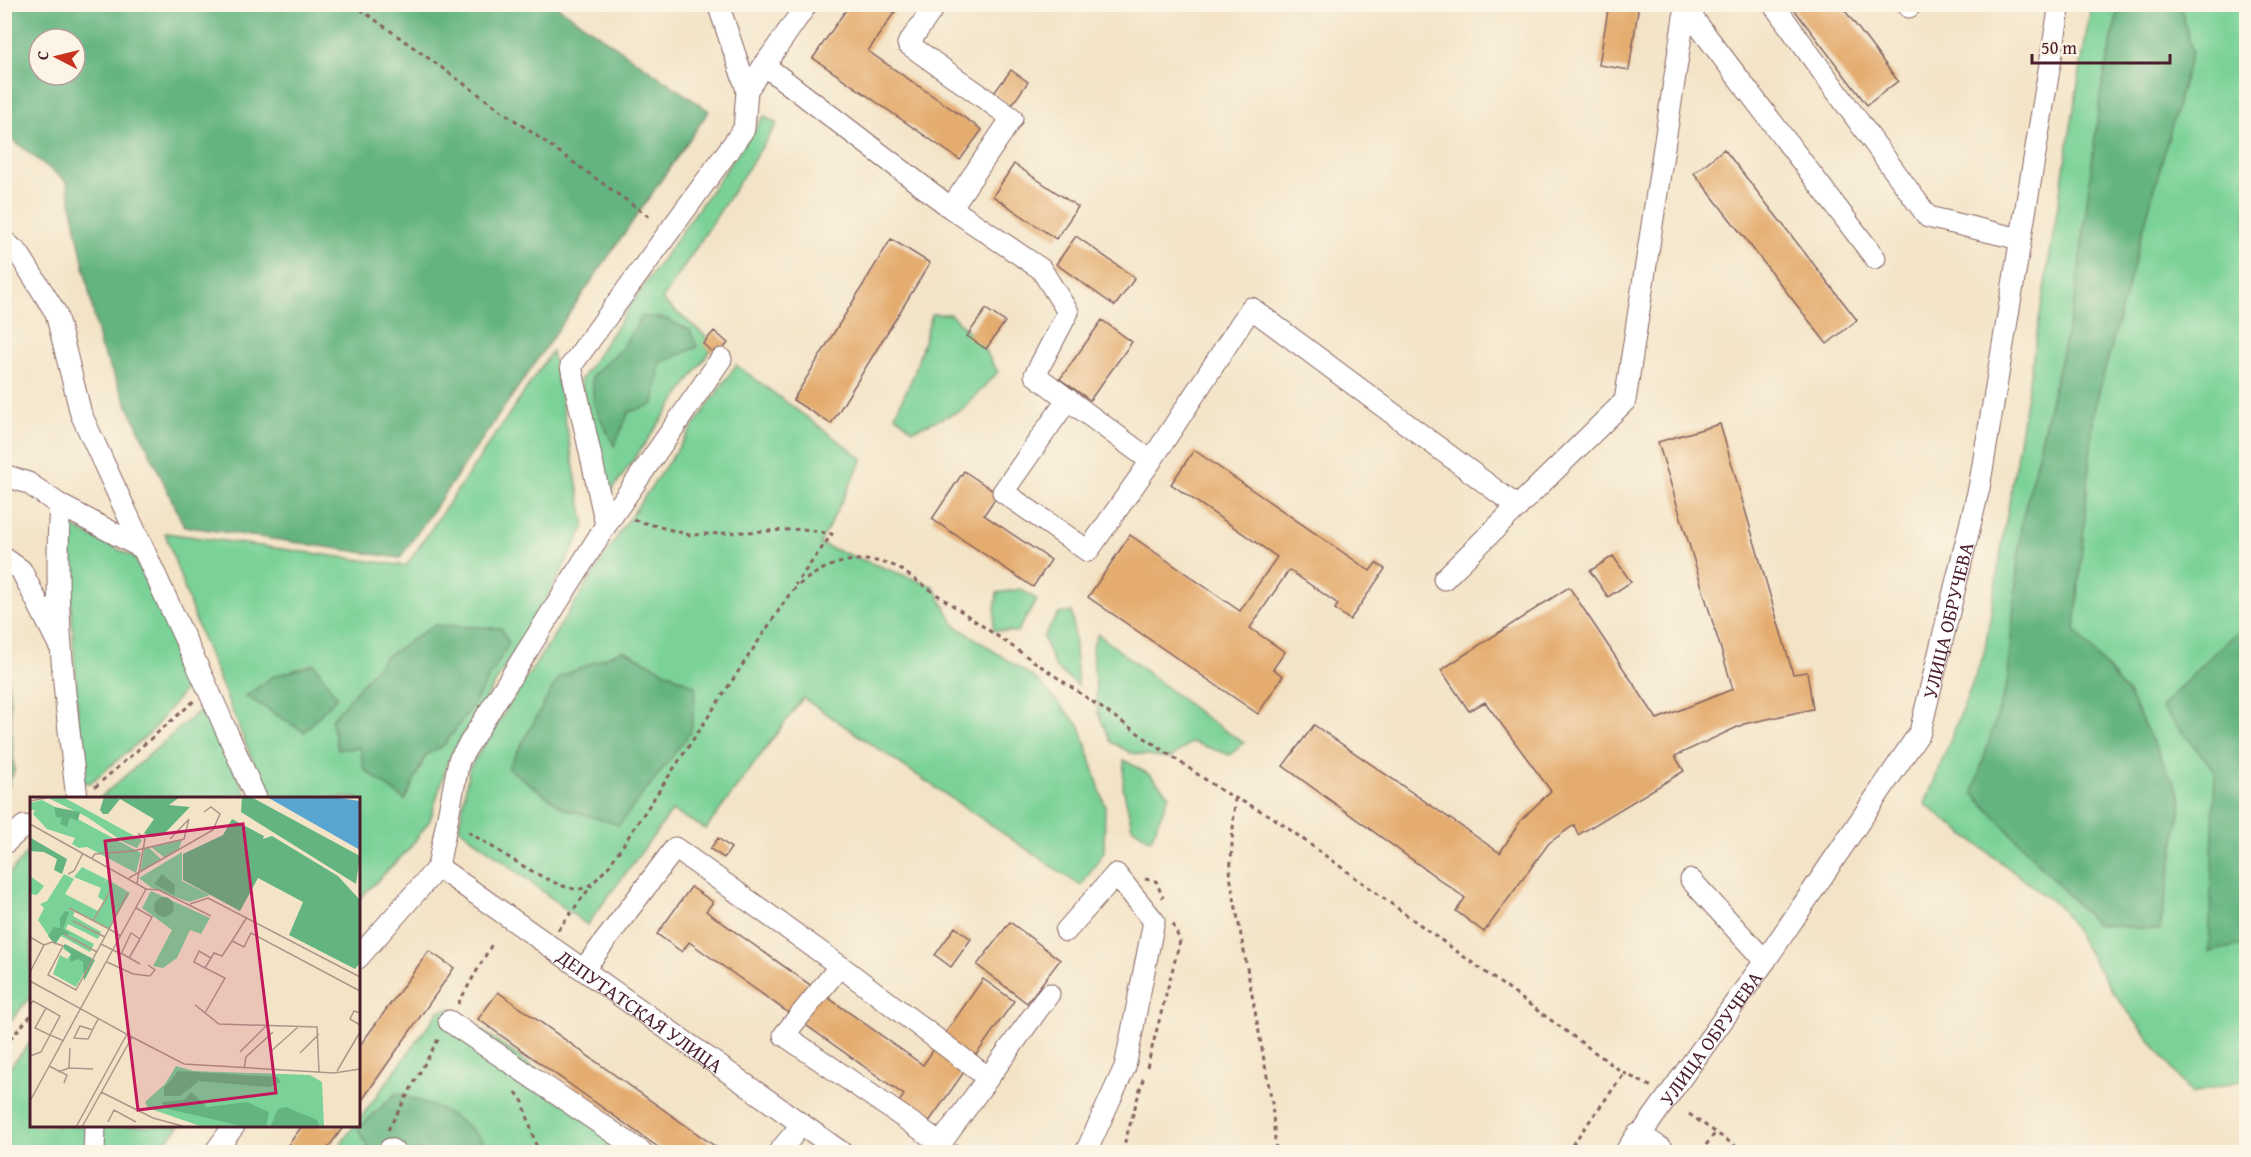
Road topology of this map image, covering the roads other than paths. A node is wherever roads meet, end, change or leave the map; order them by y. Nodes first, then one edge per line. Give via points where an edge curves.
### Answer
1 (718, 4) edge
2 (807, 4) edge
3 (936, 4) edge
4 (1773, 4) edge
5 (2060, 4) edge
6 (1686, 7) edge
7 (764, 65) junction
8 (747, 90) junction
9 (951, 208) junction
10 (2020, 239) junction
11 (4, 241) edge
12 (1875, 258) dead end
13 (721, 359) dead end
14 (1068, 399) junction
15 (1151, 461) junction
16 (4, 475) edge
17 (60, 505) junction
18 (1518, 507) junction
19 (610, 520) junction
20 (142, 548) junction
21 (4, 558) edge
22 (1444, 579) dead end
23 (62, 651) junction
24 (84, 795) edge
25 (256, 797) edge
26 (30, 828) edge
27 (4, 844) edge
28 (438, 867) junction
29 (1691, 880) dead end
30 (1066, 931) dead end
31 (365, 938) edge
32 (360, 952) edge
33 (1766, 961) junction
34 (840, 966) junction
35 (584, 969) junction
36 (1049, 993) dead end
37 (449, 1021) road end
38 (987, 1077) junction
39 (802, 1124) junction
40 (94, 1127) edge
41 (233, 1127) edge
42 (1643, 1147) edge
43 (939, 1148) edge
44 (94, 1152) edge
45 (215, 1152) edge
46 (642, 1152) edge
47 (779, 1152) edge
48 (842, 1152) edge
49 (1086, 1152) edge

1 - 8 street
2 - 7 street
3 - 9 street via 908,44 1012,118
4 - 10 street via 1928,217
5 - 10 street, УЛИЦА ОБРУЧЕВА
6 - 12 street
6 - 18 street via 1625,401
7 - 8 street
7 - 9 street
8 - 19 street via 744,129 570,366
9 - 14 street via 1041,269 1068,312 1035,375
10 - 33 street, УЛИЦА ОБРУЧЕВА via 1978,488 1920,732
11 - 20 street via 19,254 56,313 81,414
13 - 19 street
14 - 15 street
14 - 15 street via 1003,492 1088,551
15 - 18 street via 1251,308
16 - 17 street via 28,483
17 - 20 street
17 - 23 street via 57,547
18 - 22 street
19 - 28 street via 459,760
20 - 25 street
21 - 23 street via 21,570
23 - 24 street via 63,684
26 - 27 street via 24,826
28 - 31 street
28 - 35 street, ДЕПУТАТСКАЯ УЛИЦА
29 - 33 street
30 - 49 street via 1116,874 1154,921 1125,1067
31 - 32 street
33 - 42 street, УЛИЦА ОБРУЧЕВА
34 - 35 street via 675,848
34 - 38 street
34 - 43 street via 784,1035
35 - 39 street, ДЕПУТАТСКАЯ УЛИЦА
36 - 38 street
37 - 46 street
38 - 43 street
39 - 47 street
39 - 48 street, ДЕПУТАТСКАЯ УЛИЦА
40 - 44 street
41 - 45 street

